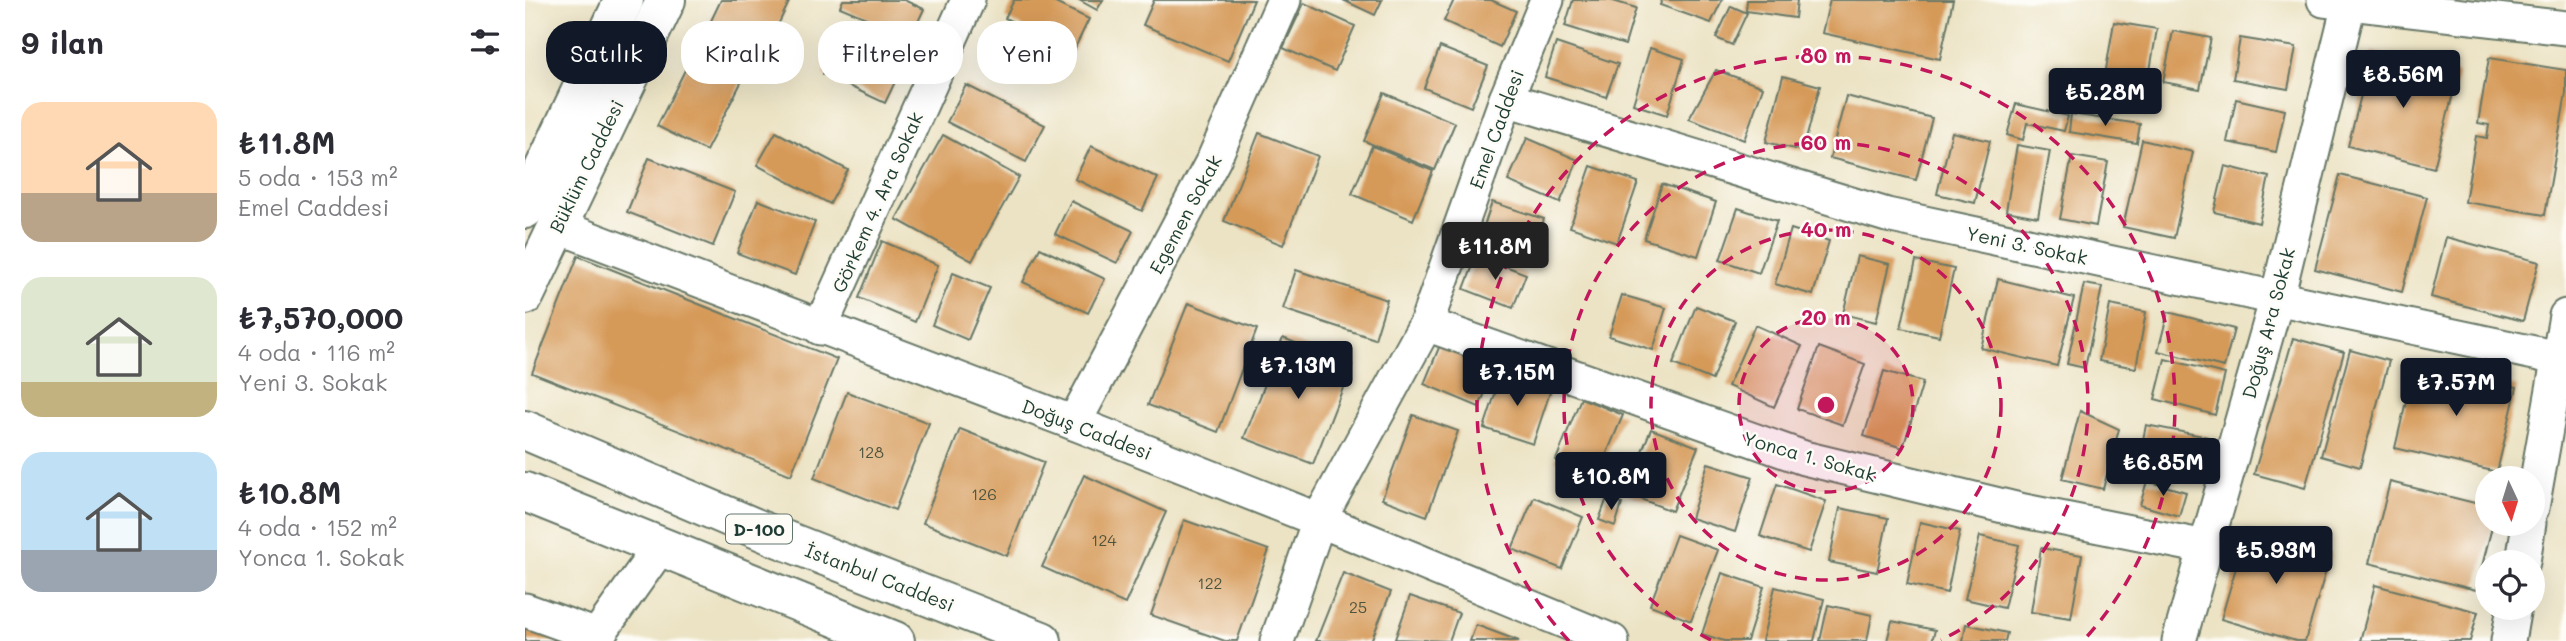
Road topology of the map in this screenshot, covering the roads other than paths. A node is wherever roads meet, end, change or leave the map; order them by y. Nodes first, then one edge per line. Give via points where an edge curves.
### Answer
1 (625, 0) edge
2 (666, 0) edge
3 (968, 0) edge
4 (1284, 0) edge
5 (1547, 0) edge
6 (2336, 2) edge
7 (2566, 28) edge
8 (1506, 99) junction
9 (536, 216) edge
10 (525, 295) edge
11 (2277, 298) junction
12 (2566, 316) edge
13 (1426, 324) junction
14 (820, 328) junction
15 (2558, 358) junction
16 (1074, 423) junction
17 (525, 430) edge
18 (2539, 466) edge
19 (525, 492) edge
20 (1319, 520) junction
21 (660, 547) junction
22 (2205, 547) junction
23 (525, 610) edge
24 (2512, 620) edge
25 (894, 641) edge
26 (1042, 641) edge
27 (1277, 641) edge
28 (1612, 641) edge
29 (2179, 641) edge
30 (2508, 641) edge

1 - 9 main road, Büklüm Caddesi
2 - 9 main road, Büklüm Caddesi
3 - 14 street, Görkem 4. Ara Sokak
4 - 16 street, Egemen Sokak via 1214,159
5 - 8 street, Emel Caddesi
6 - 7 street
6 - 11 street, Doğuş Ara Sokak
8 - 11 street, Yeni 3. Sokak via 1887,215
8 - 13 street, Emel Caddesi
9 - 10 main road, Büklüm Caddesi
9 - 14 street, Doğuş Caddesi
11 - 15 street, Yeni 3. Sokak
11 - 22 street, Doğuş Ara Sokak
12 - 15 street
13 - 20 street, Emel Caddesi
13 - 22 street, Yonca 1. Sokak via 1804,458 2024,512
14 - 16 street, Doğuş Caddesi
15 - 18 street
16 - 20 street, Doğuş Caddesi
17 - 26 main road, İstanbul Caddesi / D-100 via 774,536
19 - 21 main road, D-100
20 - 27 street, Emel Caddesi
20 - 28 street, Doğuş Caddesi
21 - 23 street via 597,636
21 - 25 main road, D-100
22 - 29 street, Doğuş Ara Sokak
24 - 30 street

